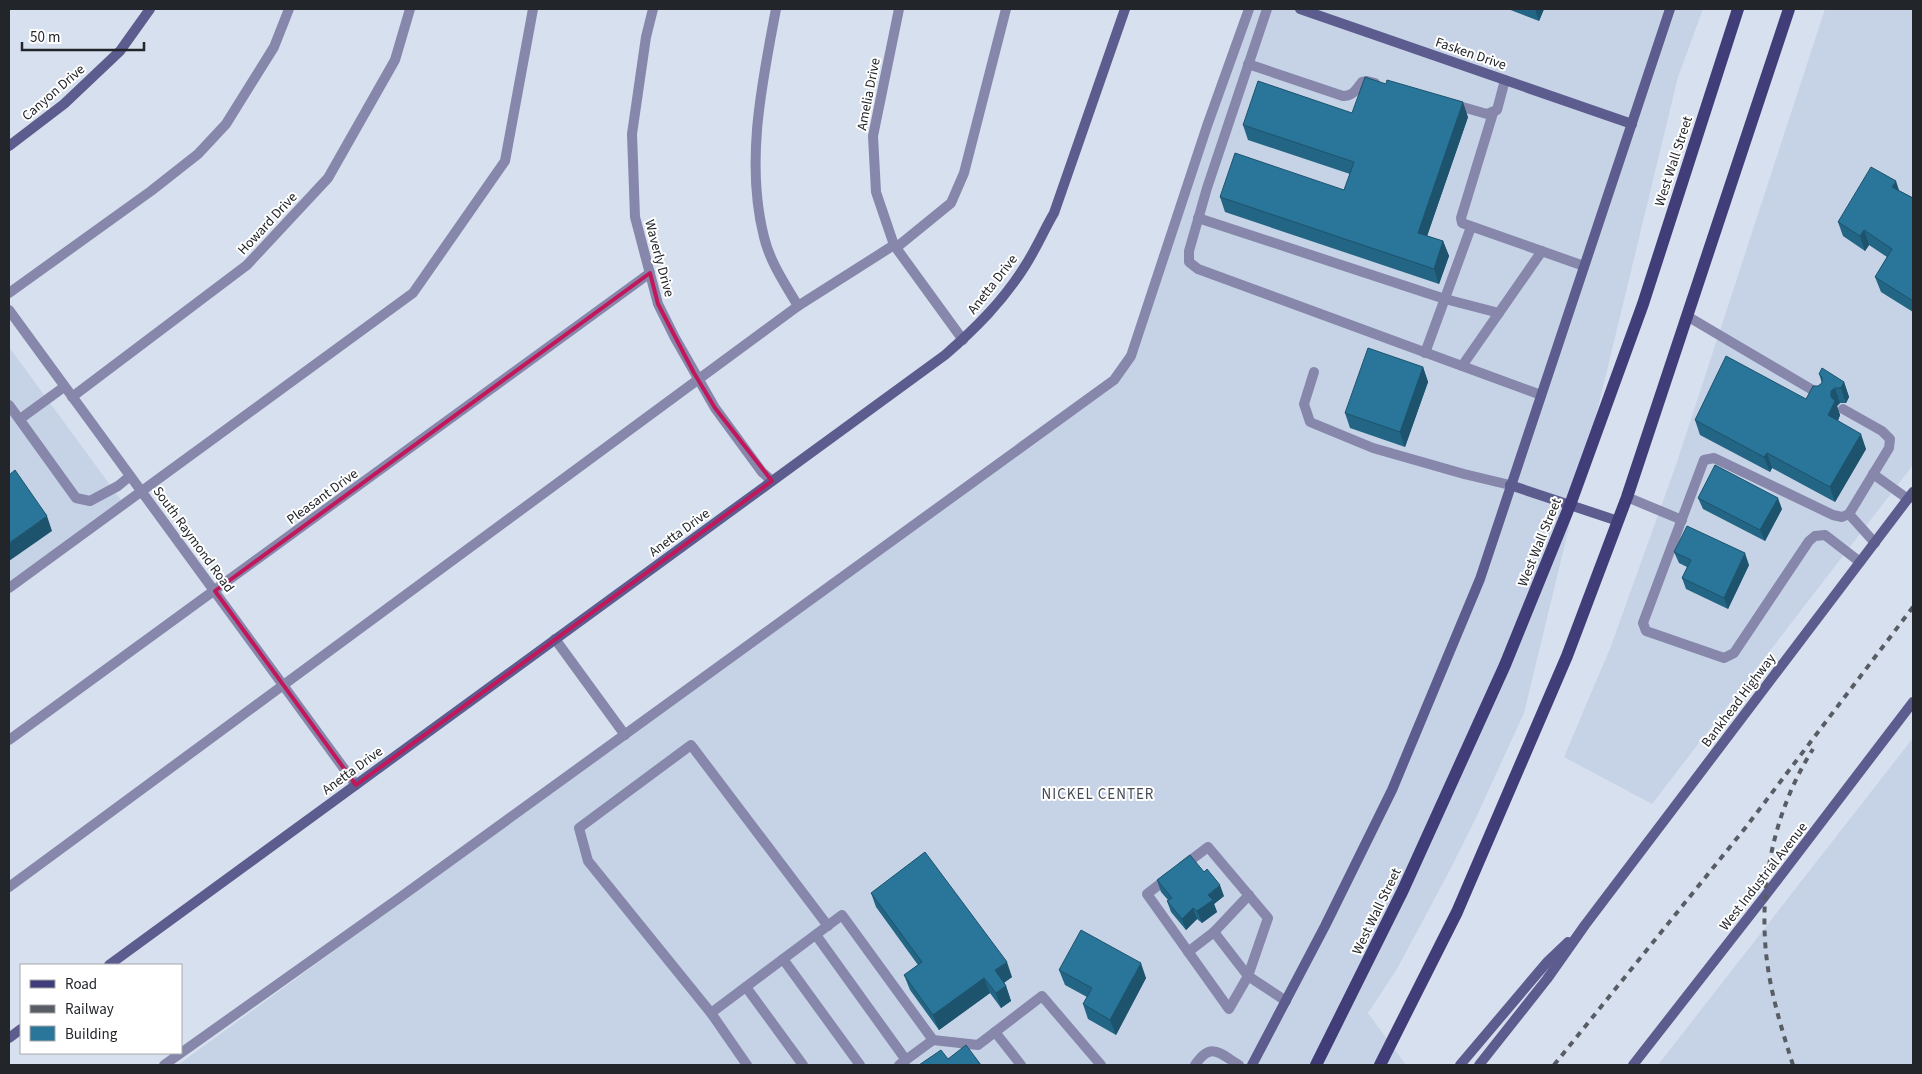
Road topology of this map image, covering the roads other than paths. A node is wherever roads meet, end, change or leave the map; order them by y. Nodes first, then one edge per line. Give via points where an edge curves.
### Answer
1 (150, 9) edge
2 (289, 9) edge
3 (410, 9) edge
4 (533, 9) edge
5 (653, 9) edge
6 (776, 9) edge
7 (899, 9) edge
8 (1006, 9) edge
9 (1125, 9) edge
10 (1249, 9) edge
11 (1266, 9) edge
12 (1300, 9) edge
13 (1670, 9) edge
14 (1738, 9) edge
15 (1789, 9) edge
16 (1248, 64) junction
17 (1505, 80) junction
18 (1385, 86) edge
19 (1441, 101) edge
20 (1493, 113) junction
21 (1632, 124) junction
22 (9, 146) edge
23 (1198, 218) junction
24 (1472, 227) junction
25 (895, 246) junction
26 (1542, 251) junction
27 (1584, 266) junction
28 (650, 273) junction
29 (9, 293) edge
30 (1445, 299) junction
31 (798, 306) junction
32 (9, 310) edge
33 (1499, 313) junction
34 (1687, 316) junction
35 (962, 340) junction
36 (1425, 353) junction
37 (1462, 366) junction
38 (1314, 372) dead end
39 (698, 379) junction
40 (64, 386) junction
41 (1541, 395) junction
42 (1821, 395) edge
43 (72, 397) junction
44 (9, 405) edge
45 (1843, 409) dead end
46 (20, 419) junction
47 (1873, 474) junction
48 (130, 476) junction
49 (772, 481) junction
50 (1510, 485) junction
51 (142, 492) junction
52 (1911, 496) edge
53 (1627, 497) junction
54 (1570, 505) junction
55 (1848, 514) junction
56 (1682, 520) junction
57 (1618, 521) junction
58 (1874, 544) junction
59 (1860, 562) junction
60 (9, 588) edge
61 (215, 591) junction
62 (555, 639) junction
63 (284, 686) junction
64 (1913, 702) edge
65 (625, 735) junction
66 (9, 740) edge
67 (356, 784) junction
68 (9, 887) edge
69 (1249, 895) junction
70 (1584, 925) junction
71 (828, 926) junction
72 (1214, 932) junction
73 (816, 935) junction
74 (1188, 952) junction
75 (783, 959) junction
76 (109, 964) edge
77 (1248, 976) junction
78 (746, 987) junction
79 (1286, 1001) junction
80 (710, 1013) junction
81 (20, 1030) edge
82 (995, 1032) junction
83 (9, 1038) edge
84 (933, 1040) junction
85 (182, 1052) edge
86 (179, 1054) edge
87 (902, 1063) edge
88 (164, 1065) edge
89 (747, 1065) edge
90 (803, 1065) edge
91 (860, 1065) edge
92 (1021, 1065) edge
93 (1101, 1065) edge
94 (1195, 1065) edge
95 (1239, 1065) edge
96 (1252, 1065) edge
97 (1316, 1065) edge
98 (1380, 1065) edge
99 (1460, 1065) edge
100 (1480, 1065) edge
101 (1633, 1065) edge

1 - 22 street, Canyon Drive via 120,50 64,104
2 - 29 street via 274,48 226,124 198,154
3 - 43 street, Howard Drive via 395,60 328,178 247,265
4 - 51 street via 505,161 413,293
5 - 28 street, Waverly Drive via 632,134 635,217
6 - 31 street via 760,92 756,151 758,203 764,238 775,268
7 - 25 street, Amelia Drive via 873,136 876,192
8 - 25 street via 964,174 951,203
9 - 35 street, Anetta Drive via 1054,213 1014,282 982,322
10 - 65 street via 1131,356 1114,380
11 - 16 street
12 - 17 street, Fasken Drive
13 - 21 street
14 - 54 main road, West Wall Street via 1643,304
15 - 34 main road
16 - 18 street via 1343,96 1354,93 1362,82
16 - 23 street
17 - 20 street via 1497,110
17 - 21 street, Fasken Drive
19 - 20 street
20 - 24 street via 1461,218 1462,223
21 - 27 street
23 - 30 street
23 - 36 street via 1189,262 1198,269
24 - 26 street
24 - 30 street
25 - 31 street
25 - 35 street, Amelia Drive
26 - 27 street
26 - 33 street
27 - 41 street
28 - 39 street, Waverly Drive via 658,304
28 - 61 street, Pleasant Drive
30 - 33 street
30 - 36 street
31 - 39 street
32 - 40 street, South Raymond Road
33 - 37 street
34 - 42 street
34 - 53 main road
35 - 49 street, Anetta Drive
36 - 37 street
37 - 41 street
38 - 50 street via 1304,404 1310,422 1373,448
39 - 49 street, Waverly Drive via 715,408
39 - 63 street
40 - 43 street, South Raymond Road
40 - 46 street
41 - 50 street
43 - 48 street, South Raymond Road
44 - 46 street
45 - 47 street via 1890,439 1889,448
46 - 48 street via 76,498 90,501
47 - 52 street
47 - 55 street
48 - 51 street, South Raymond Road
49 - 62 street, Anetta Drive
50 - 54 street
50 - 79 street via 1480,579 1392,790
51 - 60 street
51 - 61 street, South Raymond Road
52 - 58 street, Bankhead Highway
53 - 56 street
53 - 57 main road
54 - 57 street
54 - 97 main road, West Wall Street via 1505,664 1403,890
55 - 56 street via 1842,517 1833,515 1714,458 1704,460
55 - 58 street
56 - 59 street via 1643,623 1646,631 1724,658 1734,653 1815,536 1825,535
57 - 98 main road via 1567,656 1456,912
58 - 59 street, Bankhead Highway
59 - 70 street, Bankhead Highway
61 - 63 street, South Raymond Road
61 - 66 street, Pleasant Drive
62 - 65 street
62 - 67 street, Anetta Drive
63 - 67 street, South Raymond Road
63 - 68 street
64 - 101 street, West Industrial Avenue
65 - 85 street
67 - 76 street, Anetta Drive
69 - 72 street
69 - 74 street via 1208,847 1147,894
69 - 77 street via 1268,918
70 - 99 street, Bankhead Highway via 1548,961
70 - 100 street, Bankhead Highway
71 - 73 street
71 - 80 street via 691,745 579,828 588,861
71 - 84 street via 842,915
72 - 74 street
72 - 77 street
73 - 75 street
73 - 87 street
74 - 77 street via 1229,1009
75 - 78 street
75 - 91 street
77 - 79 street
78 - 80 street
78 - 90 street
79 - 96 street
80 - 89 street
81 - 83 street
82 - 84 street via 978,1045
82 - 92 street
82 - 93 street via 1042,996
84 - 87 street
86 - 88 street
94 - 95 street via 1204,1053 1215,1050

